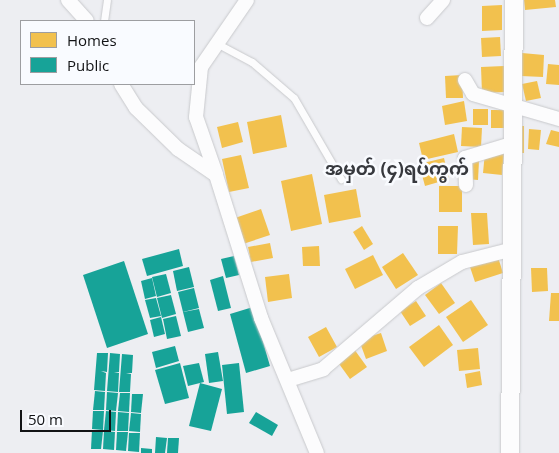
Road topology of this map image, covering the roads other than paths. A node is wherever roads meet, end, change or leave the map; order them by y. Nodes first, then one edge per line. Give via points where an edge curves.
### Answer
1 (68, 0) edge
2 (107, 0) edge
3 (247, 0) edge
4 (444, 0) edge
5 (514, 0) edge
6 (427, 18) dead end
7 (86, 20) edge
8 (104, 20) edge
9 (218, 44) junction
10 (465, 80) dead end
11 (122, 85) edge
12 (515, 106) junction
13 (559, 119) edge
14 (514, 144) junction
15 (216, 175) junction
16 (341, 179) dead end
17 (466, 185) dead end
18 (513, 249) junction
19 (288, 380) junction
20 (317, 453) edge
21 (510, 453) edge

1 - 7 street
2 - 8 lane
3 - 9 street
4 - 6 street
5 - 12 street
9 - 15 street via 201,67 196,117
9 - 16 lane via 252,62 294,98
10 - 12 street via 473,94
11 - 15 street via 136,108 178,149
12 - 13 street
12 - 14 street
14 - 17 street via 465,158
14 - 18 street
15 - 19 street via 250,287
18 - 19 street via 462,262 384,313 323,369
18 - 21 street
19 - 20 street via 299,417

